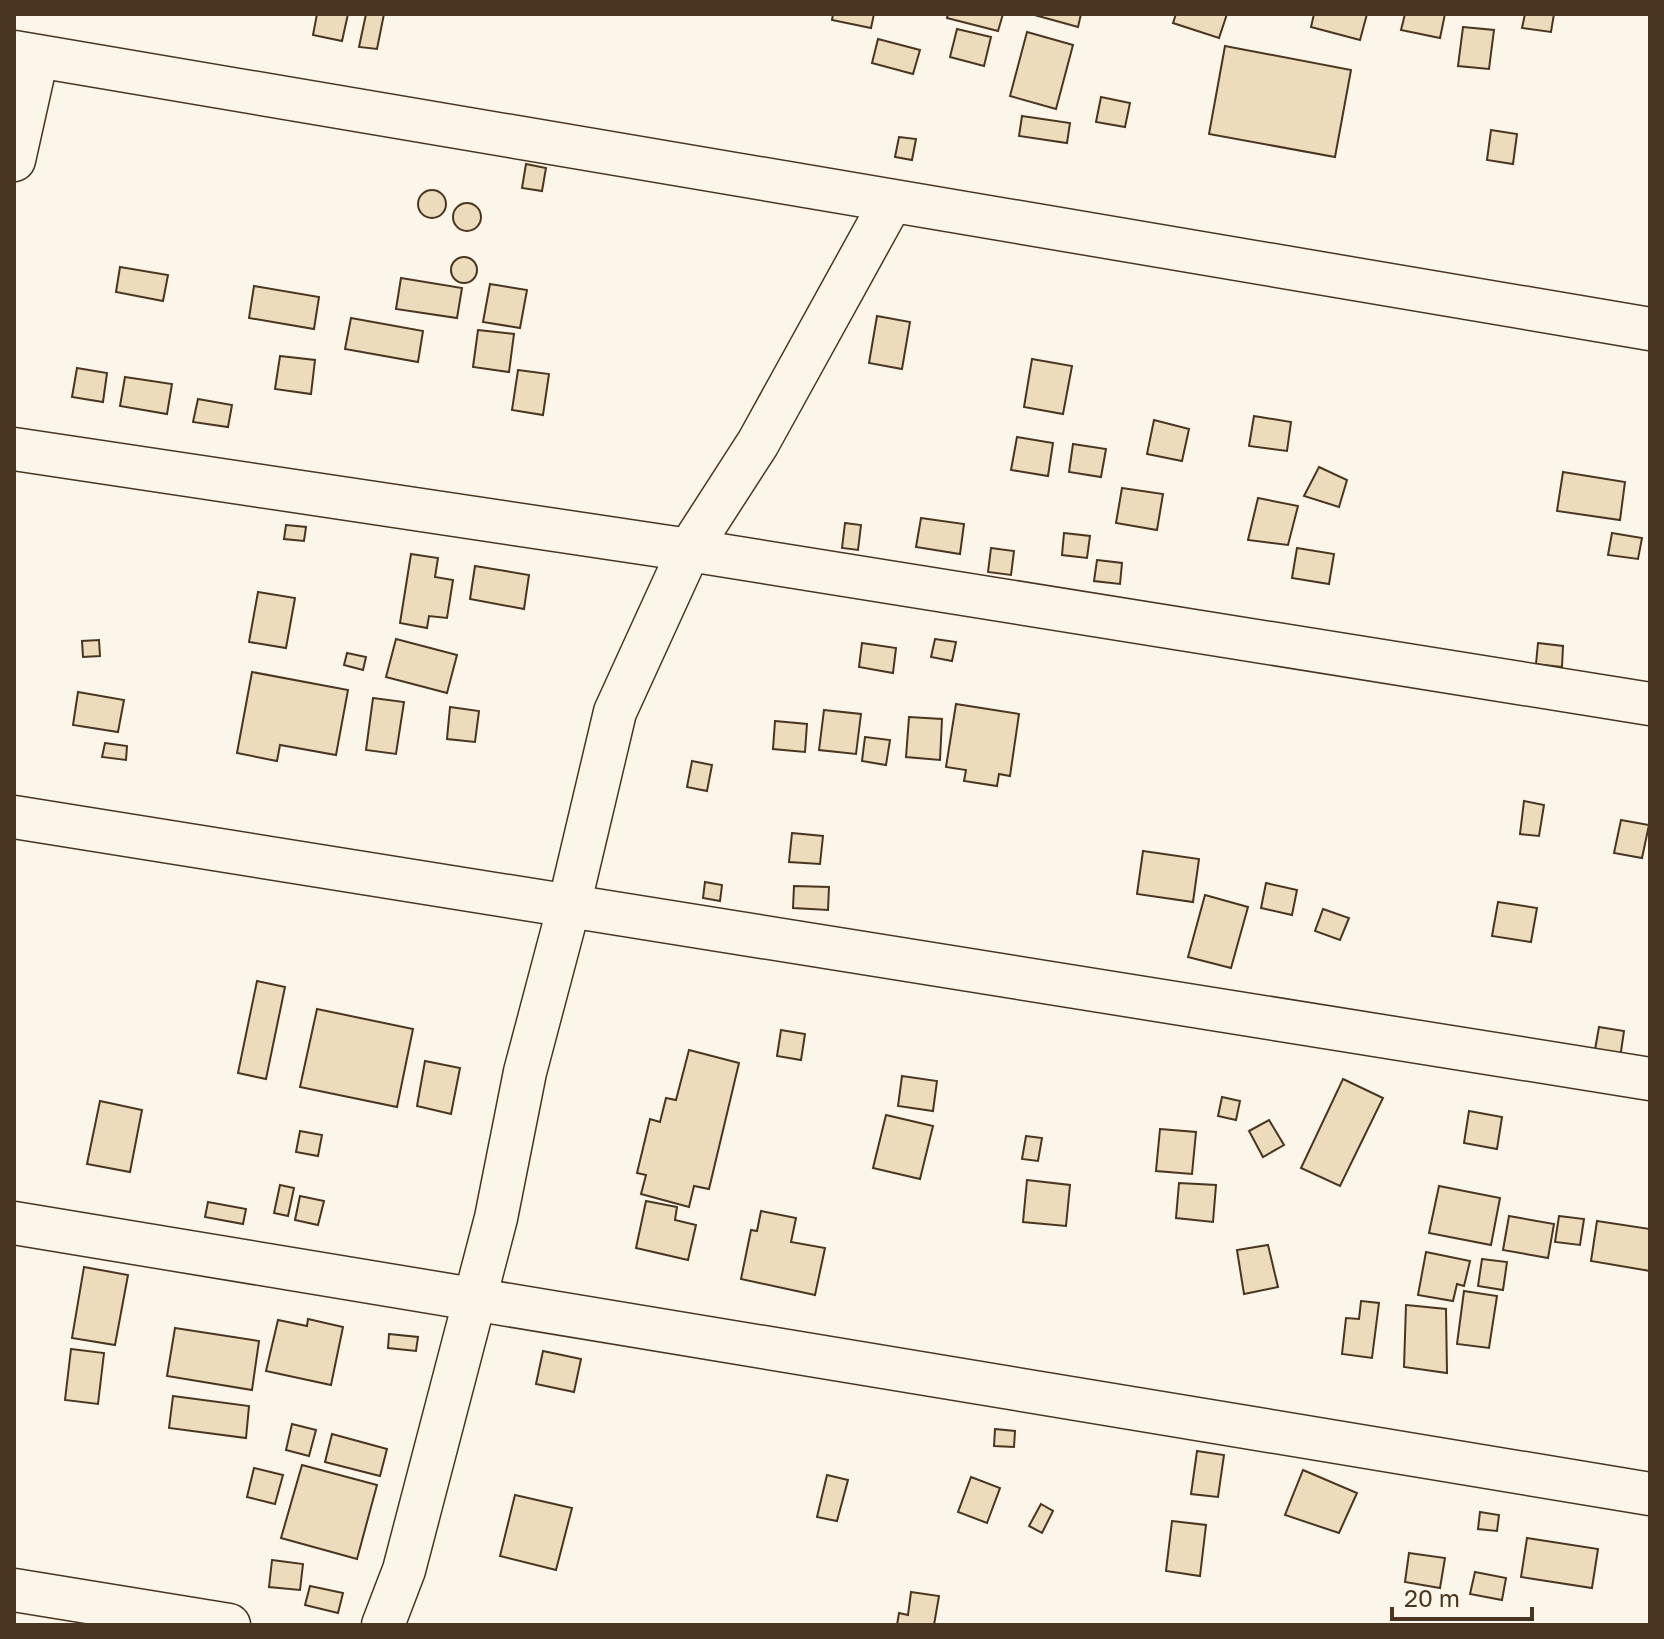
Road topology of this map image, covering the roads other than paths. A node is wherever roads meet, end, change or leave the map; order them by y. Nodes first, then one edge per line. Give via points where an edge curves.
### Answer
1 (25, 54) edge
2 (14, 160) edge
3 (891, 202) junction
4 (1650, 329) edge
5 (14, 449) edge
6 (689, 550) junction
7 (1650, 704) edge
8 (14, 817) edge
9 (569, 906) junction
10 (1650, 1079) edge
11 (14, 1223) edge
12 (475, 1299) junction
13 (1650, 1494) edge
14 (14, 1590) edge
15 (229, 1625) edge
16 (383, 1625) edge

1 - 2 street
1 - 3 street
3 - 4 street
3 - 6 street via 758,443
5 - 6 street
6 - 7 street
6 - 9 street via 615,712
8 - 9 street
9 - 10 street
9 - 12 street via 525,1072
11 - 12 street
12 - 13 street
12 - 16 street via 404,1570
14 - 15 street

